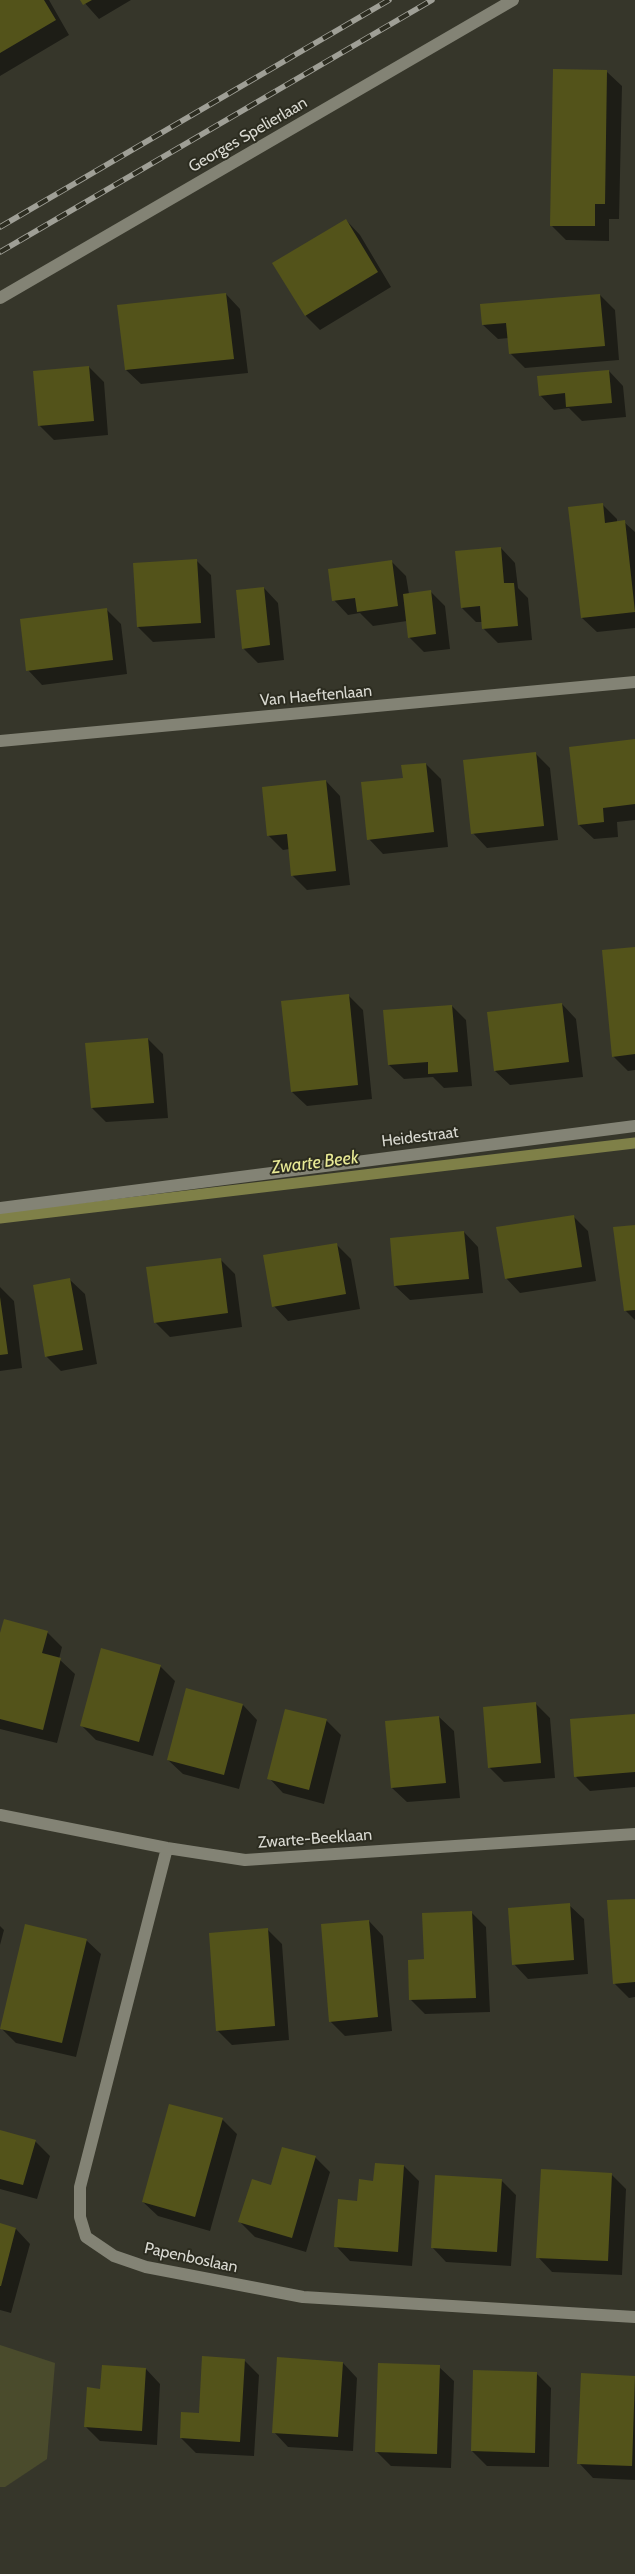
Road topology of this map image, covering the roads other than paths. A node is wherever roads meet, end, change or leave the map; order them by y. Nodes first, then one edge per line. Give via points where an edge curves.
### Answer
1 (513, 0) edge
2 (0, 298) edge
3 (635, 682) edge
4 (0, 741) edge
5 (635, 1126) edge
6 (0, 1208) edge
7 (0, 1815) edge
8 (635, 1834) edge
9 (167, 1848) junction
10 (635, 2316) edge

1 - 2 street, Georges Spelierlaan
3 - 4 street, Van Haeftenlaan
5 - 6 street, Heidestraat
7 - 9 street, Zwarte-Beeklaan
8 - 9 street, Zwarte-Beeklaan via 245,1860
9 - 10 street, Papenboslaan via 80,2187 80,2217 86,2238 114,2256 146,2268 302,2297

